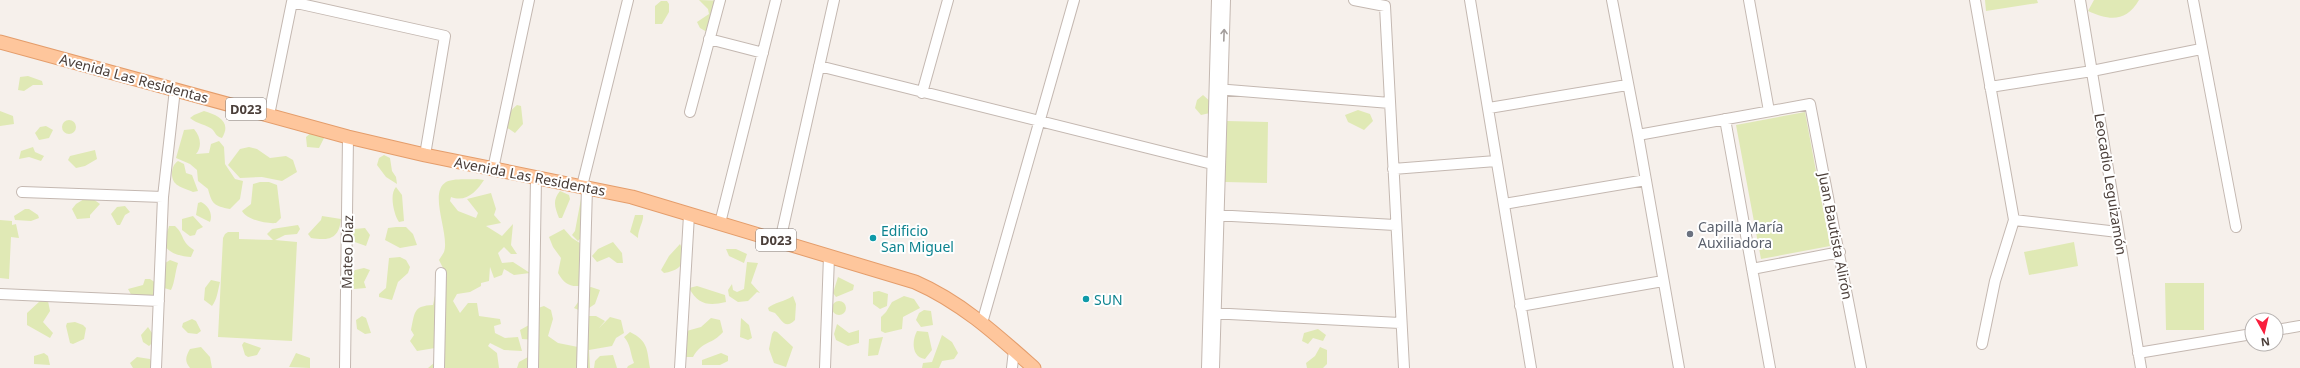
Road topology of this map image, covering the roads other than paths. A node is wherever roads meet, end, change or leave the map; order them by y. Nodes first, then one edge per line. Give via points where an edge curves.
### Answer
1 (529, 0) edge
2 (628, 0) edge
3 (720, 0) edge
4 (776, 0) edge
5 (834, 0) edge
6 (948, 0) edge
7 (1074, 0) edge
8 (1217, 0) edge
9 (1225, 0) edge
10 (1354, 0) edge
11 (1470, 0) edge
12 (1612, 0) edge
13 (1748, 0) edge
14 (1975, 0) edge
15 (2193, 0) edge
16 (2082, 2) edge
17 (709, 39) junction
18 (0, 42) edge
19 (2201, 49) junction
20 (763, 53) junction
21 (819, 66) junction
22 (2092, 71) junction
23 (1627, 85) junction
24 (1990, 87) junction
25 (175, 89) junction
26 (1218, 90) junction
27 (922, 93) junction
28 (1390, 103) junction
29 (1489, 108) junction
30 (1769, 111) junction
31 (690, 112) dead end
32 (269, 115) junction
33 (1725, 119) junction
34 (1039, 121) junction
35 (1638, 135) junction
36 (348, 137) junction
37 (425, 155) junction
38 (1496, 162) junction
39 (1216, 165) junction
40 (493, 169) junction
41 (1393, 169) junction
42 (536, 177) junction
43 (1646, 180) junction
44 (584, 186) junction
45 (22, 192) dead end
46 (163, 197) junction
47 (1504, 204) junction
48 (689, 215) junction
49 (1215, 215) junction
50 (2014, 220) junction
51 (720, 223) junction
52 (1395, 225) junction
53 (2236, 227) dead end
54 (2118, 232) junction
55 (780, 241) junction
56 (1840, 252) junction
57 (829, 256) junction
58 (1752, 270) junction
59 (441, 273) dead end
60 (1663, 281) junction
61 (0, 294) edge
62 (159, 301) junction
63 (1520, 306) junction
64 (1212, 313) junction
65 (982, 323) junction
66 (1400, 323) junction
67 (2300, 326) edge
68 (2284, 329) edge
69 (2244, 335) edge
70 (1982, 344) dead end
71 (1014, 350) junction
72 (2138, 353) junction
73 (156, 368) edge
74 (345, 368) edge
75 (439, 368) edge
76 (533, 368) edge
77 (582, 368) edge
78 (680, 368) edge
79 (825, 368) edge
80 (1012, 368) edge
81 (1034, 368) edge
82 (1207, 368) edge
83 (1214, 368) edge
84 (1404, 368) edge
85 (1531, 368) edge
86 (1679, 368) edge
87 (1770, 368) edge
88 (1861, 368) edge
89 (2141, 368) edge

1 - 40 street
2 - 44 street
3 - 17 street
4 - 20 street
5 - 21 street
6 - 27 street
7 - 34 street
8 - 26 street
26 -> 9 street
10 - 28 street via 1385,6
11 - 29 street
12 - 23 street
13 - 30 street
14 - 24 street
15 - 19 street
16 - 22 street, Leocadio Leguizamón
17 - 20 street
17 - 31 street
18 - 25 main road, Avenida Las Residentas / D023
19 - 22 street
19 - 53 street
20 - 51 street
21 - 27 street
21 - 55 street
22 - 24 street
22 - 54 street, Leocadio Leguizamón
23 - 29 street
23 - 35 street
24 - 50 street
25 - 32 main road, Avenida Las Residentas / D023
25 - 46 street
26 - 28 street
26 - 39 street
27 - 34 street
28 - 41 street
29 - 38 street
30 - 33 street
30 - 56 street, Juan Bautista Alirón via 1810,104
32 - 36 main road, Avenida Las Residentas / D023
32 - 37 street via 292,2 445,36
33 - 35 street
33 - 58 street
34 - 39 street
34 - 65 street
35 - 43 street
36 - 37 main road, Avenida Las Residentas / D023
36 - 74 street, Mateo Díaz
37 - 40 main road, Avenida Las Residentas / D023
38 - 41 street
38 - 47 street
39 - 49 street
40 - 42 main road, Avenida Las Residentas / D023
41 - 52 street
42 - 44 main road, Avenida Las Residentas / D023
42 - 76 street
43 - 47 street
43 - 60 street
44 - 48 main road, Avenida Las Residentas / D023 via 632,197
44 - 77 street
45 - 46 street
46 - 62 street
47 - 63 street
48 - 51 main road, Avenida Las Residentas / D023
48 - 78 street
49 - 52 street
49 - 64 street
50 - 54 street
50 - 70 street via 1995,281
51 - 55 main road, Avenida Las Residentas / D023
52 - 66 street
54 - 72 street, Leocadio Leguizamón
55 - 57 main road, Avenida Las Residentas / D023
56 - 58 street
56 - 88 street, Juan Bautista Alirón
57 - 65 main road, Avenida Las Residentas / D023 via 915,282 939,293
57 - 79 street
58 - 87 street
59 - 75 street
60 - 63 street
60 - 86 street
61 - 62 street
62 - 73 street
63 - 85 street
64 - 66 street
64 - 82 street
64 - 83 street
65 - 71 main road, Avenida Las Residentas / D023
66 - 84 street
67 - 68 street
69 - 72 street
71 - 80 street
71 - 81 main road, Avenida Las Residentas / D023
72 - 89 street, Leocadio Leguizamón

